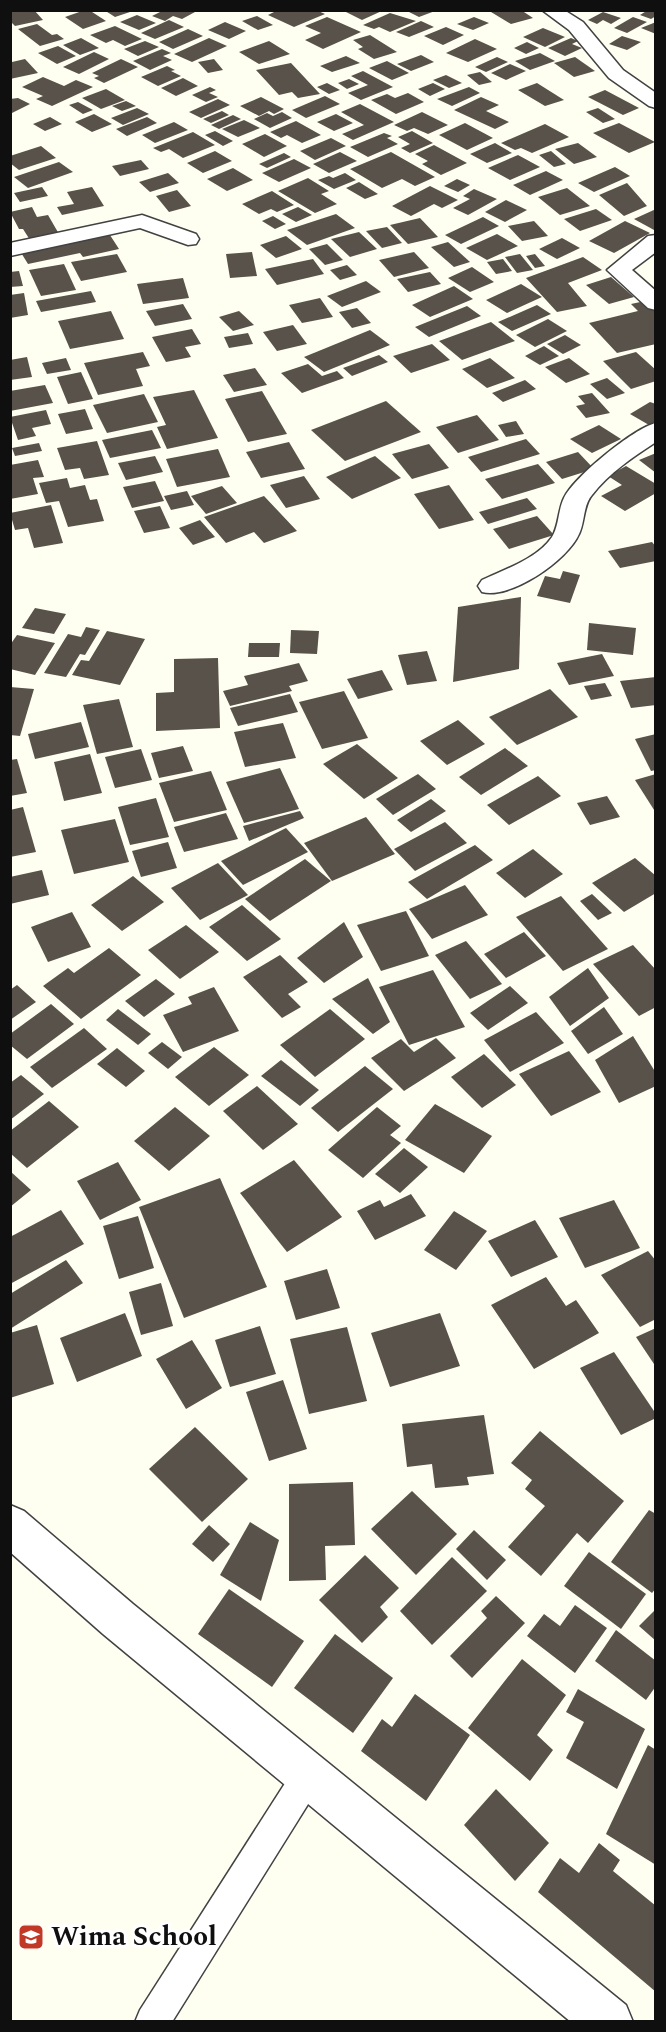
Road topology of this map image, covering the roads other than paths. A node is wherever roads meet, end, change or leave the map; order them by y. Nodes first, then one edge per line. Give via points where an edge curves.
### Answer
1 (551, 10) edge
2 (656, 102) edge
3 (188, 239) dead end
4 (656, 242) edge
5 (10, 250) edge
6 (656, 303) edge
7 (656, 430) edge
8 (491, 586) dead end
9 (10, 1525) edge
10 (309, 1774) junction
11 (152, 2022) edge
12 (609, 2022) edge

1 - 2 street via 576,26 616,74
3 - 5 street via 142,221
4 - 6 street via 618,270
7 - 8 street via 576,497 564,538 543,560
9 - 10 street via 118,1619
10 - 11 lane
10 - 12 street

